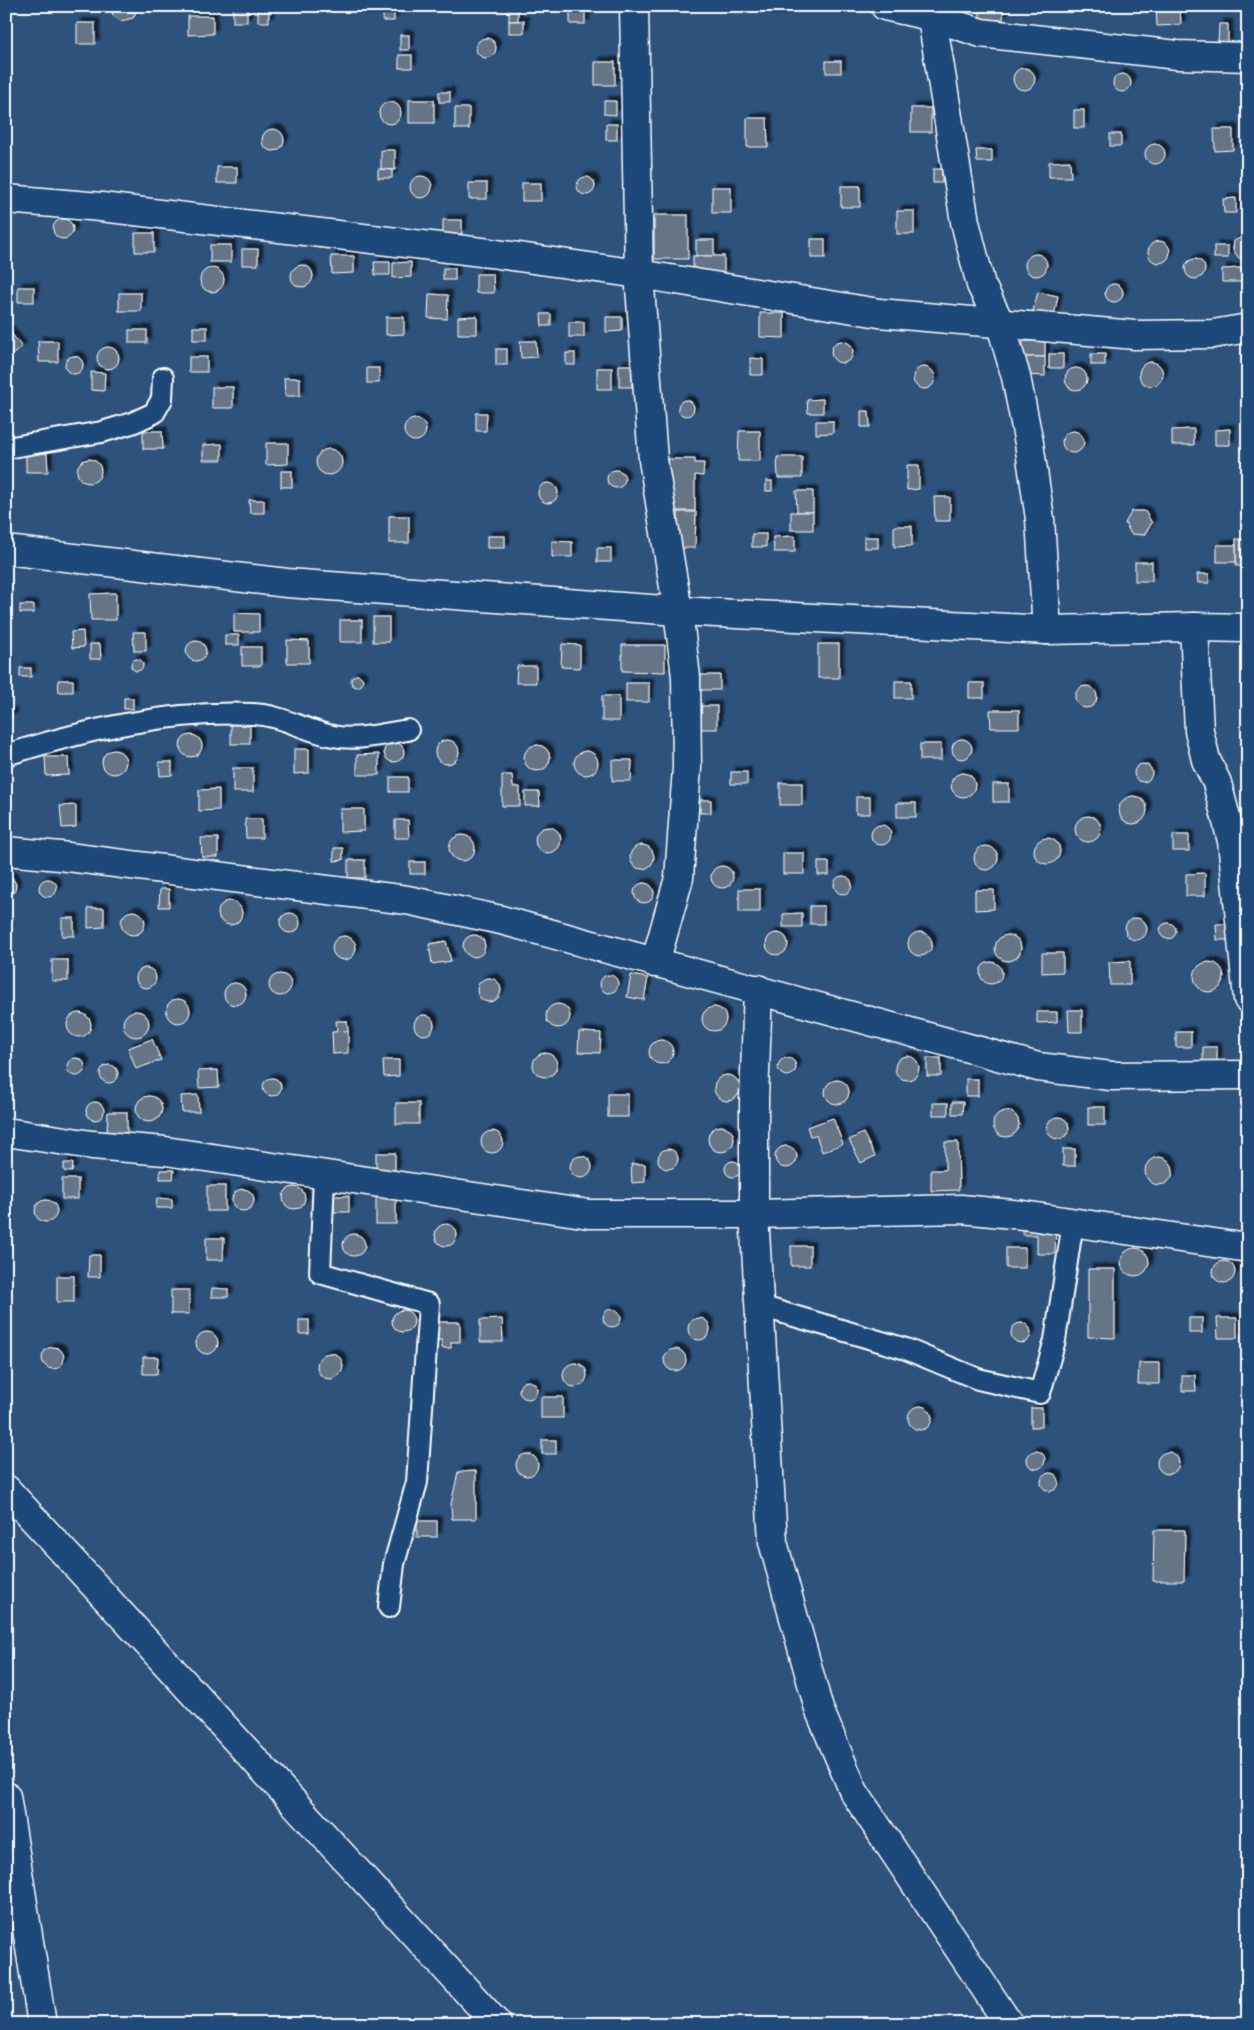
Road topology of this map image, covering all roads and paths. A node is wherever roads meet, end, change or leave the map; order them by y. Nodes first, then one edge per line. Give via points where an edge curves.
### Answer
1 (634, 6) edge
2 (885, 6) edge
3 (930, 11) edge
4 (1248, 57) edge
5 (6, 199) edge
6 (639, 274) junction
7 (1001, 325) junction
8 (1248, 328) edge
9 (163, 378) dead end
10 (6, 448) edge
11 (6, 550) edge
12 (678, 611) junction
13 (1194, 627) junction
14 (1248, 628) edge
15 (1047, 630) junction
16 (408, 730) dead end
17 (6, 755) edge
18 (6, 851) edge
19 (655, 963) junction
20 (758, 989) junction
21 (1248, 1000) edge
22 (1248, 1075) edge
23 (6, 1132) edge
24 (324, 1176) junction
25 (754, 1214) junction
26 (1073, 1222) junction
27 (1248, 1248) edge
28 (760, 1306) junction
29 (6, 1490) edge
30 (388, 1608) dead end
31 (6, 1796) edge
32 (42, 2024) edge
33 (497, 2024) edge
34 (1009, 2024) edge

1 - 6 street
2 - 3 street
3 - 4 street via 981,33 1177,55
3 - 7 street via 965,222 981,285
5 - 6 street via 101,207
6 - 7 street via 879,313
6 - 12 street via 653,460
7 - 8 street via 1135,335 1213,334
7 - 15 street via 1029,442 1040,519
9 - 10 lane via 162,399 154,413 132,423 102,432
11 - 12 street via 288,583
12 - 15 street
12 - 19 street via 686,677 687,768 679,878
13 - 14 street
13 - 15 street
13 - 21 street via 1199,731 1232,841
16 - 17 lane via 348,738 331,736 273,716 157,717
18 - 19 street via 407,900 501,920
19 - 20 street
20 - 22 street via 1038,1067 1111,1076
20 - 25 street
23 - 24 street via 92,1145 165,1151
24 - 25 street via 589,1214
24 - 30 lane via 320,1273 429,1304 417,1482 394,1564
25 - 26 street via 961,1209
25 - 28 street
26 - 27 street
26 - 28 lane via 1055,1340 1040,1393 978,1379 906,1350
28 - 34 street via 773,1542 819,1709 854,1792
29 - 33 street
31 - 32 street

